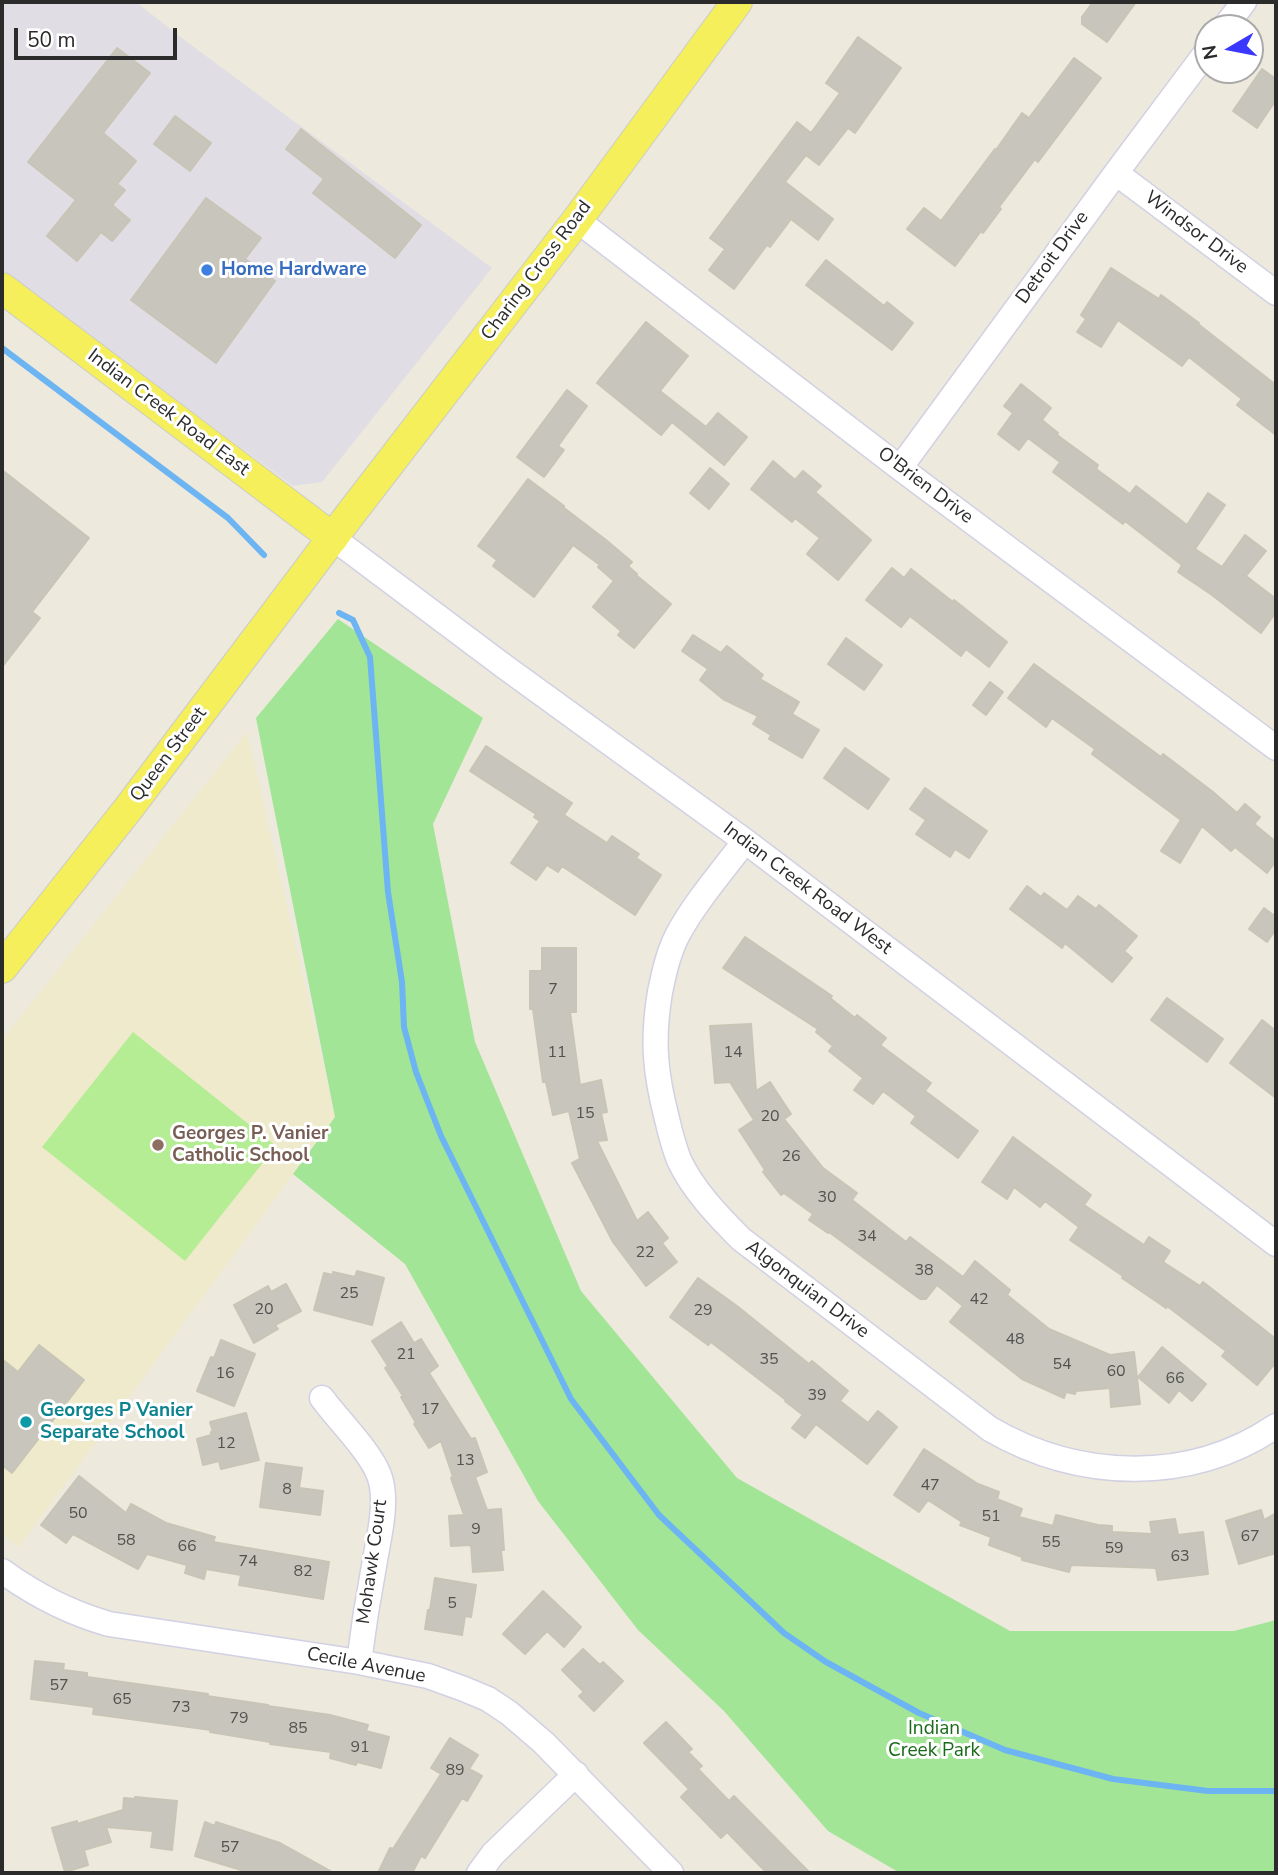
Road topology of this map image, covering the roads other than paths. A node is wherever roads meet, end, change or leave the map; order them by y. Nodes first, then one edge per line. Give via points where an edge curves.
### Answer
1 (737, 2) edge
2 (1194, 69) edge
3 (1116, 173) junction
4 (577, 220) junction
5 (2, 288) edge
6 (1276, 293) edge
7 (900, 468) junction
8 (333, 538) junction
9 (1276, 748) edge
10 (745, 841) junction
11 (2, 968) edge
12 (1276, 1244) edge
13 (322, 1398) dead end
14 (1276, 1426) edge
15 (2, 1571) edge
16 (359, 1662) junction
17 (576, 1774) junction
18 (480, 1873) edge
19 (671, 1873) edge

1 - 4 main road, Charing Cross Road
2 - 3 street, Detroit Drive
3 - 6 street, Windsor Drive
3 - 7 street, Detroit Drive
4 - 7 street, O'Brien Drive
4 - 8 main road, Charing Cross Road
5 - 8 main road, Indian Creek Road East
7 - 9 street, O'Brien Drive
8 - 10 street, Indian Creek Road West
8 - 11 main road, Queen Street
10 - 12 street, Indian Creek Road West
10 - 14 street, Algonquian Drive via 675,939 665,968 654,1042 661,1094 679,1160 717,1215 763,1256 1015,1444 1096,1467 1157,1467 1210,1457
13 - 16 street, Mohawk Court via 372,1462 383,1489
15 - 16 street, Cecile Avenue via 85,1618
16 - 17 street, Cecile Avenue via 428,1676 488,1699 544,1742
17 - 18 street via 493,1854
17 - 19 street, Cecile Avenue

